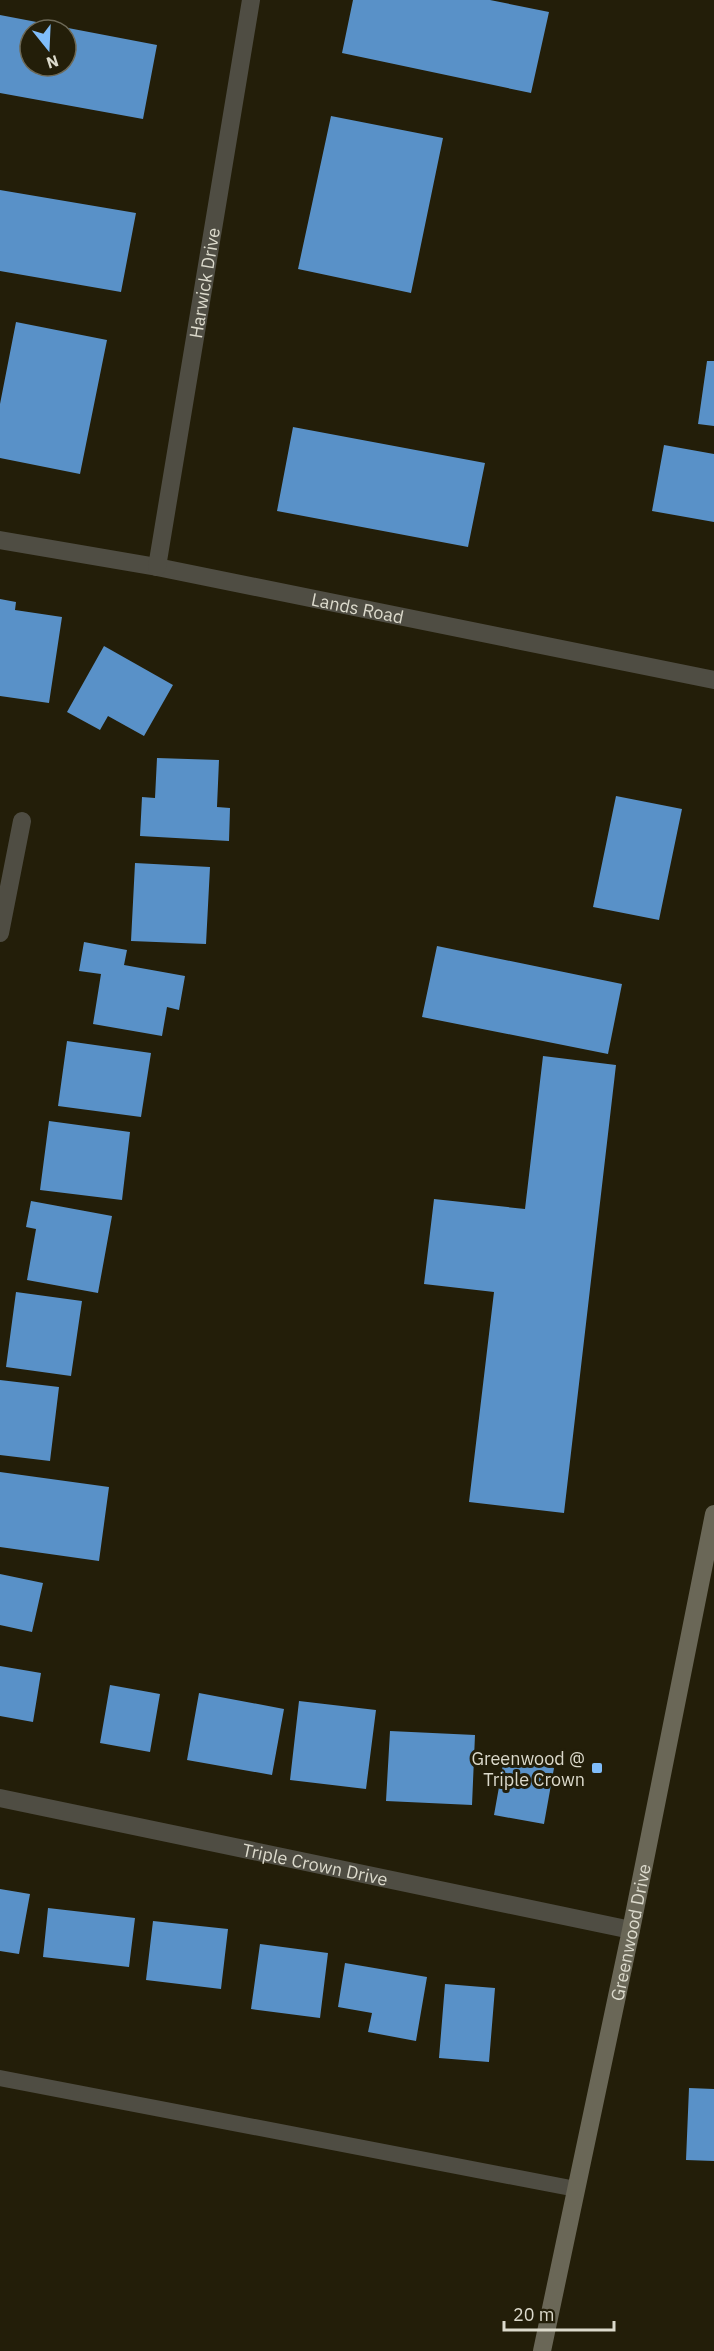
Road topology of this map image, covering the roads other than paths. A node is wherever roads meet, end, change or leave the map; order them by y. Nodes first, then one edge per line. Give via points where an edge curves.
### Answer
1 (251, 0) edge
2 (0, 540) edge
3 (157, 567) junction
4 (714, 680) edge
5 (22, 821) dead end
6 (0, 933) edge
7 (714, 1514) edge
8 (0, 1798) edge
9 (631, 1930) junction
10 (0, 2078) edge
11 (576, 2189) junction
12 (542, 2351) edge

1 - 3 street, Harwick Drive
2 - 3 street, Lands Road
3 - 4 street, Lands Road
5 - 6 street
7 - 9 main road, Greenwood Drive
8 - 9 street, Triple Crown Drive
9 - 11 main road, Greenwood Drive
10 - 11 lane
11 - 12 main road, Greenwood Drive

